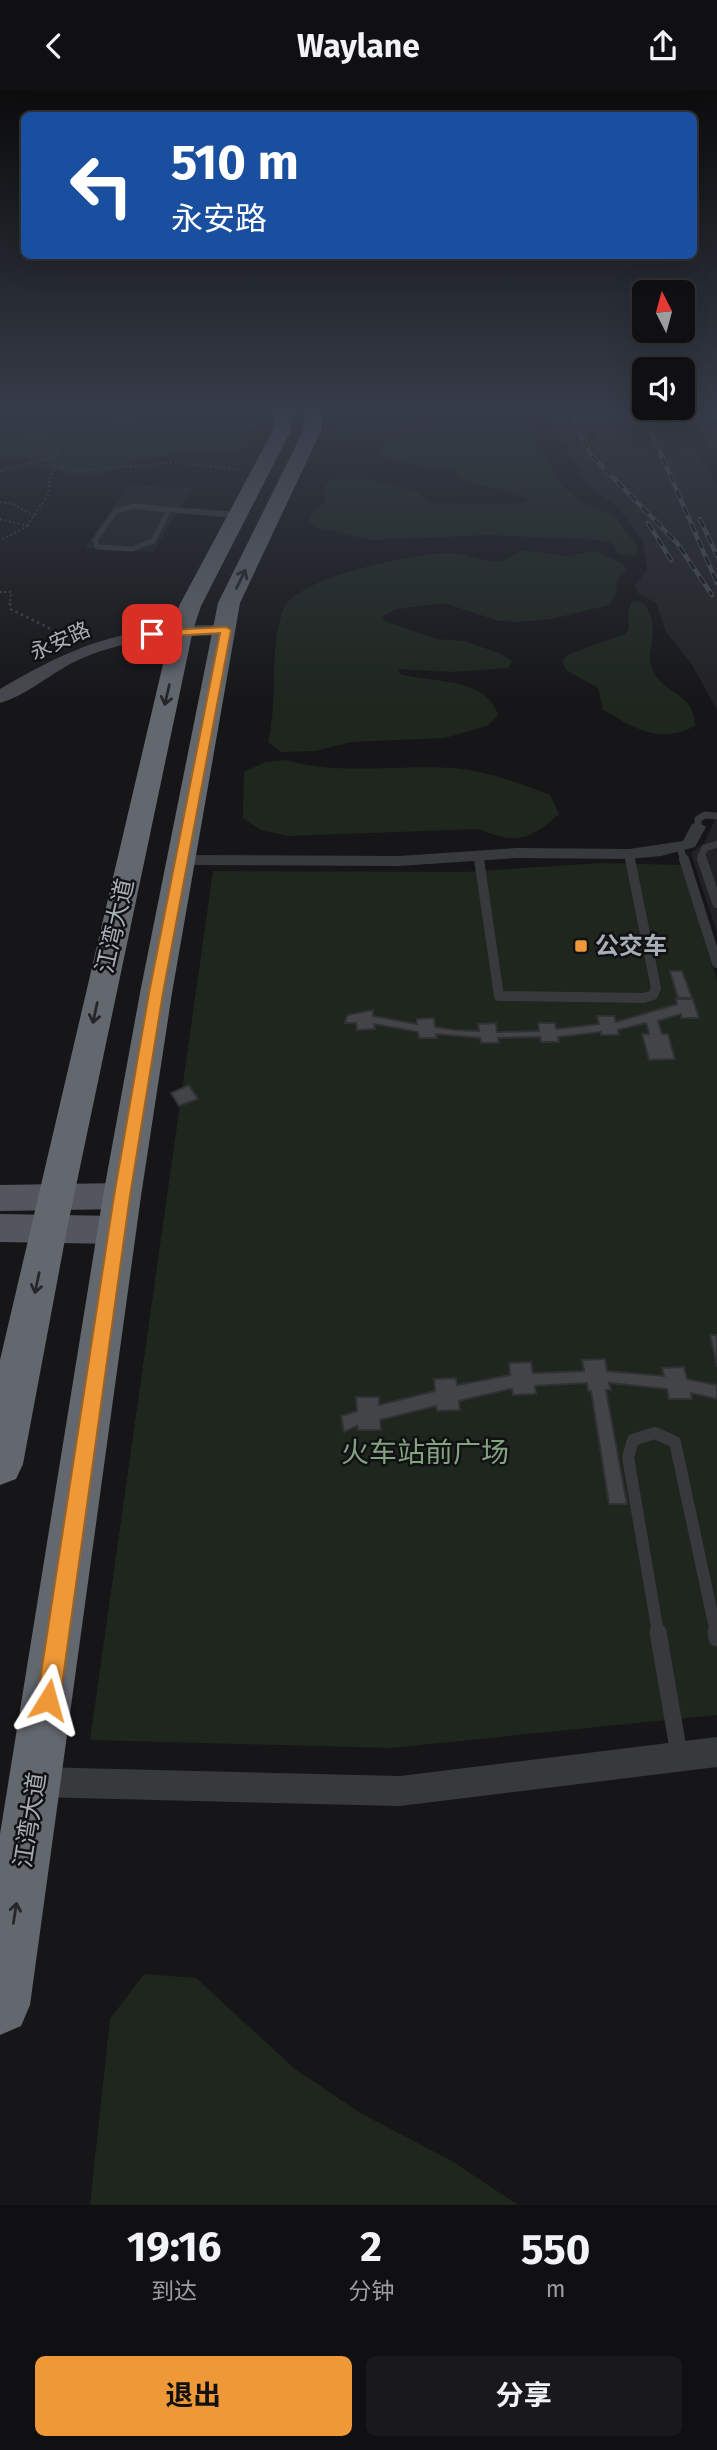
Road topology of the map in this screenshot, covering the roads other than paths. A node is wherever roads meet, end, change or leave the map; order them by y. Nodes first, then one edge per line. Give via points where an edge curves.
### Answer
1 (242, 507) edge
2 (275, 507) edge
3 (169, 510) junction
4 (238, 515) junction
5 (182, 630) junction
6 (226, 630) junction
7 (0, 697) edge
8 (717, 816) edge
9 (698, 827) joint
10 (717, 844) edge
11 (680, 847) junction
12 (629, 854) junction
13 (479, 856) junction
14 (183, 860) junction
15 (717, 903) edge
16 (717, 963) edge
17 (0, 1198) edge
18 (120, 1213) junction
19 (52, 1214) junction
20 (0, 1228) edge
21 (0, 1464) edge
22 (717, 1638) edge
23 (717, 1752) edge
24 (679, 1757) junction
25 (36, 1783) junction
26 (0, 2005) edge

1 - 4 highway, 江湾大道
6 -> 2 highway, 江湾大道 via 229,603
3 - 3 lane via 120,509 94,543 104,548 148,545
3 - 4 street
4 - 5 highway, 江湾大道
5 - 6 street, 永安路
5 - 7 street, 永安路 via 69,658
5 -> 19 highway, 江湾大道
6 - 14 highway, 江湾大道
8 - 9 lane via 698,819
9 - 11 street via 689,844
10 - 15 lane via 705,848 701,856
11 - 12 street
11 - 16 lane
12 - 13 street
12 - 13 lane via 656,988 644,998 499,996
13 - 14 street via 399,861
14 - 18 highway, 江湾大道
17 - 19 main road
18 - 19 main road
18 - 25 highway, 江湾大道
19 - 20 main road
19 -> 21 highway, 江湾大道
22 - 24 lane via 675,1442 659,1432 644,1434 633,1440 628,1457
23 - 24 street
24 - 25 street via 400,1791
26 -> 25 highway, 江湾大道

